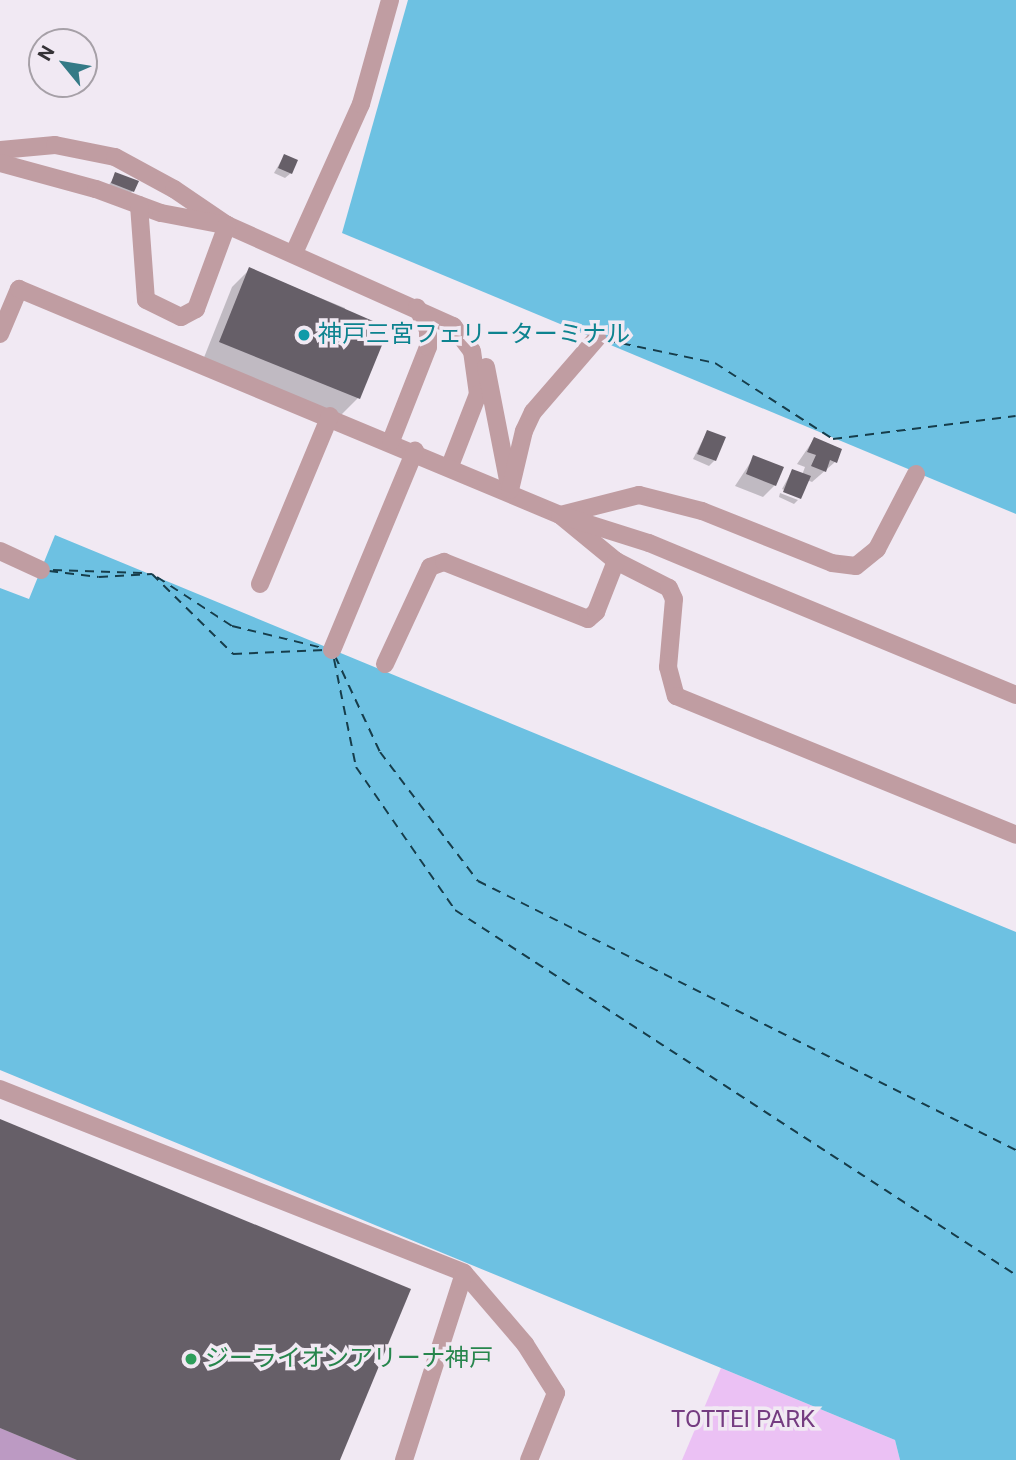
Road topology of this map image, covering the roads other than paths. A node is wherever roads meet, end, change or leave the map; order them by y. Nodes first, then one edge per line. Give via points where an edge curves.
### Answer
1 (390, 0) edge
2 (0, 150) edge
3 (0, 163) edge
4 (139, 205) junction
5 (227, 225) junction
6 (294, 253) junction
7 (417, 307) junction
8 (0, 334) edge
9 (597, 338) dead end
10 (472, 351) junction
11 (330, 416) junction
12 (391, 441) junction
13 (415, 451) junction
14 (450, 466) junction
15 (916, 474) dead end
16 (510, 490) junction
17 (560, 515) junction
18 (0, 551) edge
19 (616, 561) junction
20 (41, 570) dead end
21 (260, 584) dead end
22 (332, 650) dead end
23 (385, 664) dead end
24 (1016, 695) edge
25 (1016, 835) edge
26 (0, 1089) edge
27 (464, 1273) junction
28 (404, 1460) edge
29 (529, 1460) edge

1 - 6 lane via 361,104
2 - 5 lane via 55,145 115,157 174,188
3 - 4 lane
4 - 5 lane
4 - 5 lane via 146,300 181,317 196,309
5 - 6 lane
6 - 7 lane
7 - 10 lane via 458,330
7 - 12 lane via 428,330 428,347
8 - 11 lane via 19,289
9 - 16 lane via 533,412
10 - 14 lane via 477,402
10 - 16 lane via 486,368
11 - 12 lane
11 - 21 lane
12 - 13 lane
13 - 14 lane
13 - 22 lane
14 - 16 lane
15 - 17 lane via 877,549 856,566 832,563 702,511 639,495
16 - 17 lane
17 - 19 lane
17 - 24 lane via 649,544
18 - 20 lane
19 - 23 lane via 596,612 588,619 444,562 423,576
19 - 25 lane via 669,588 674,599 668,667 676,696
26 - 27 lane
27 - 28 lane
27 - 29 lane via 525,1345 556,1393

